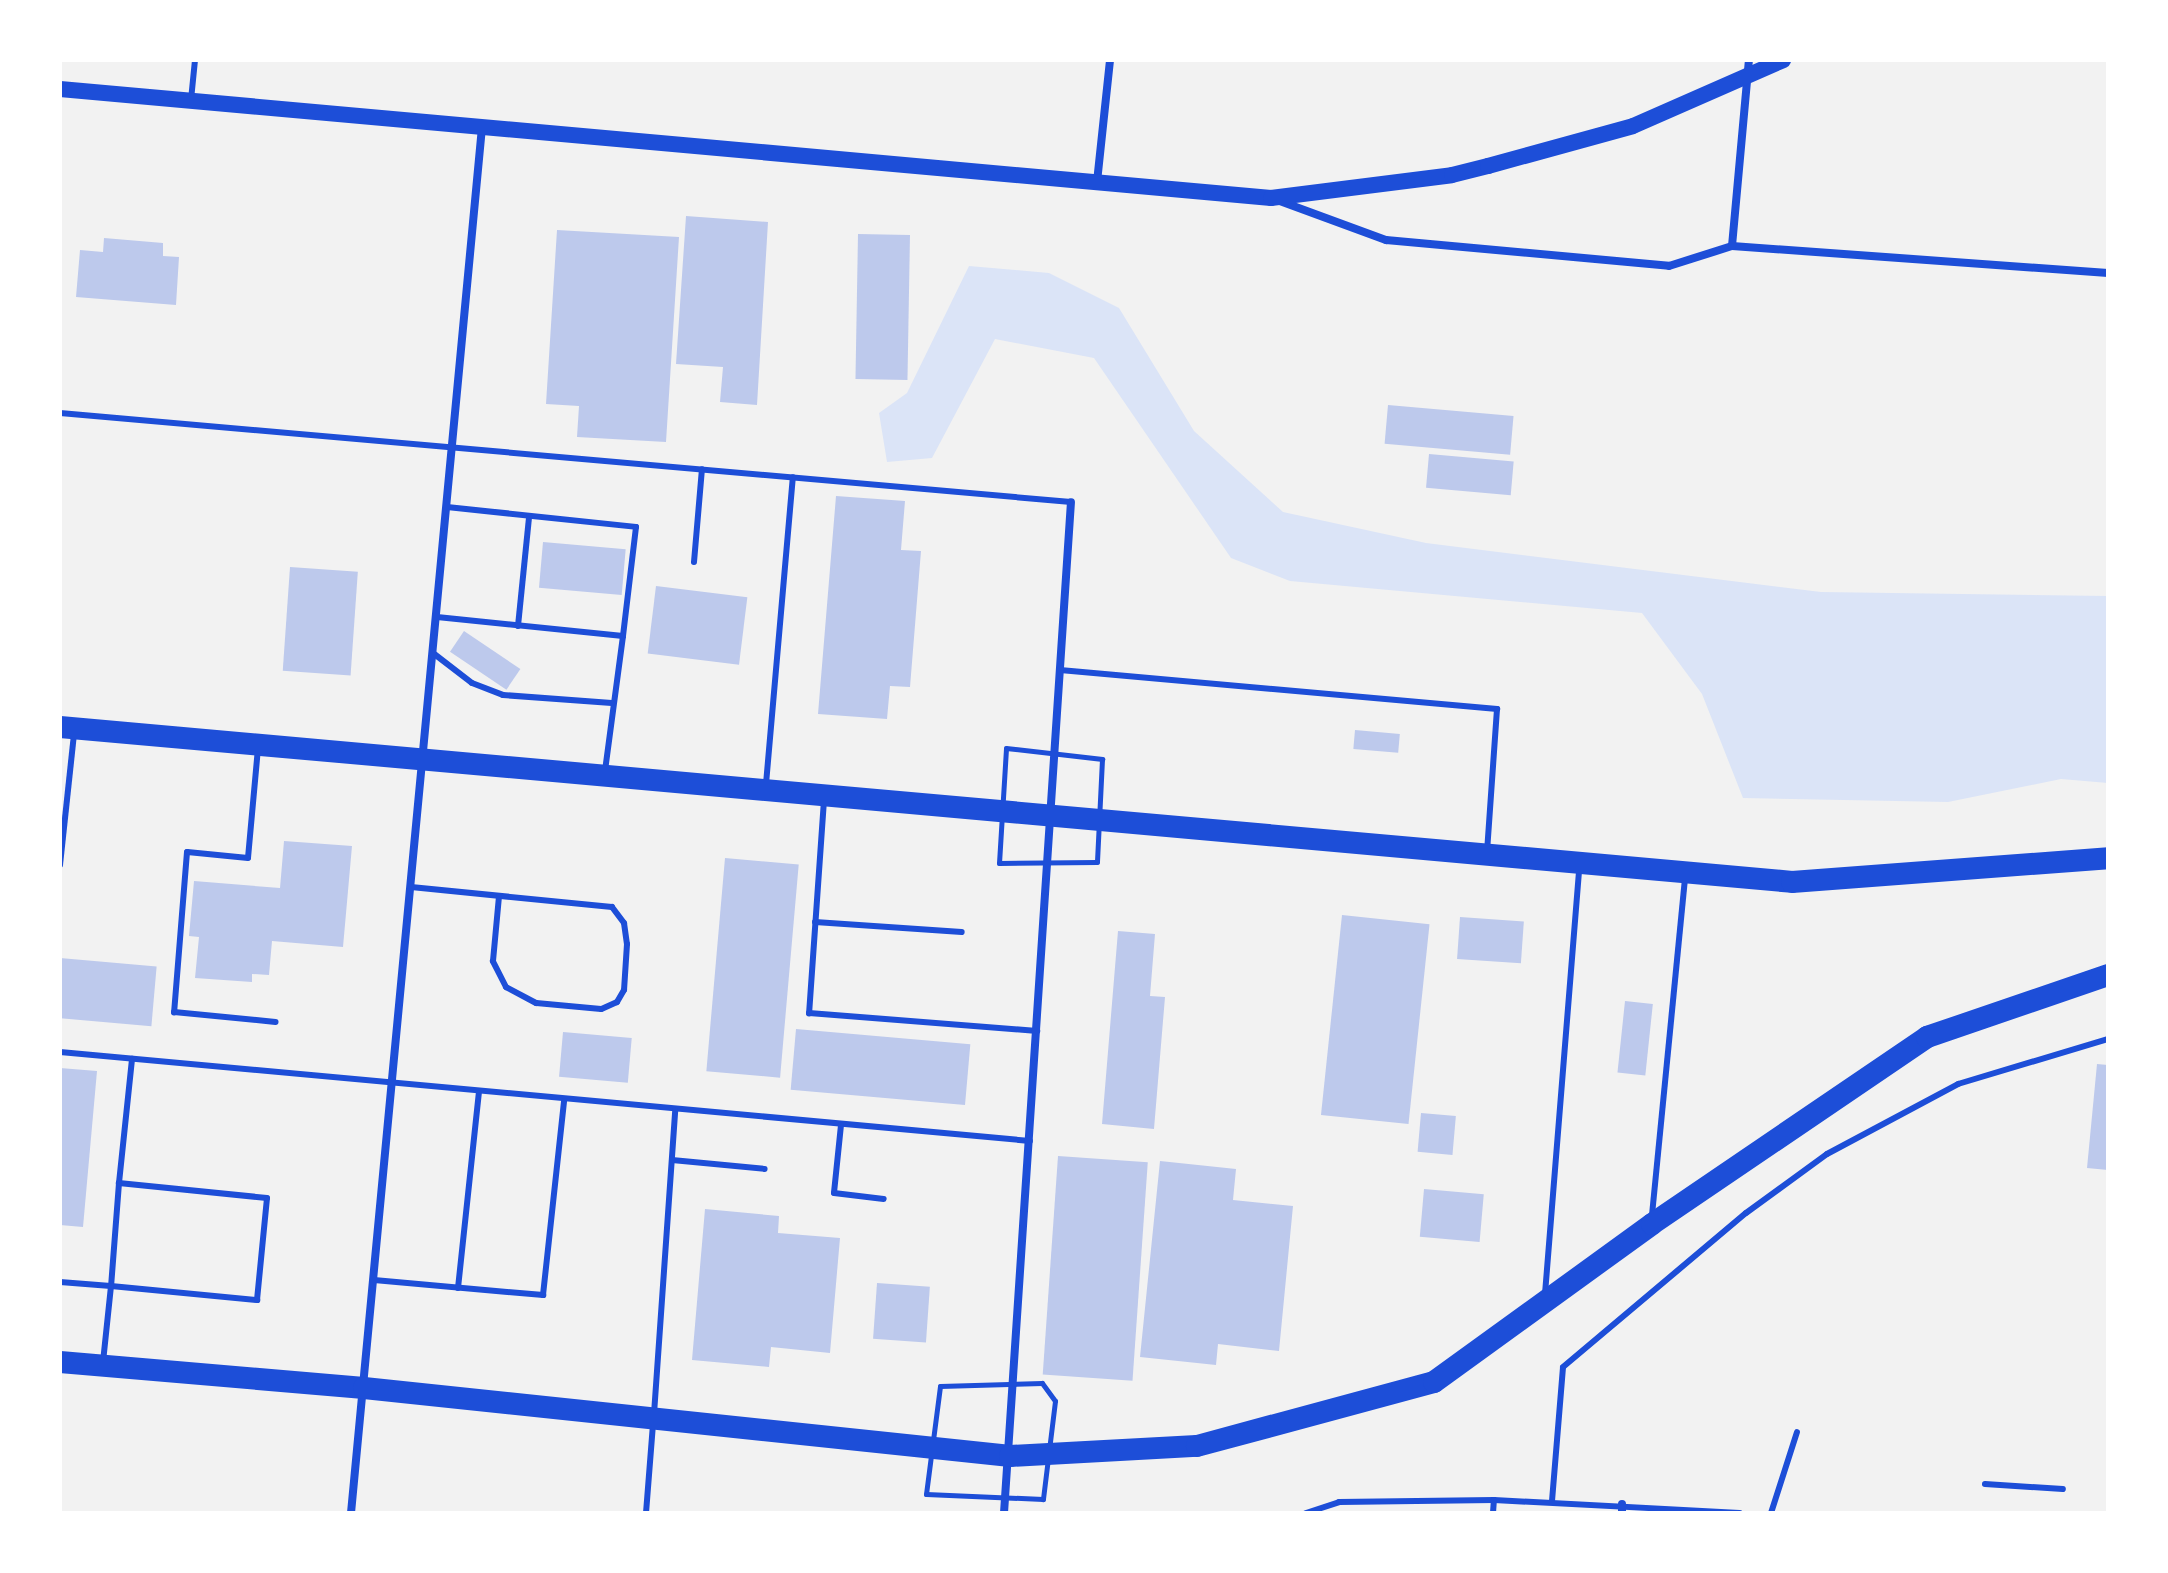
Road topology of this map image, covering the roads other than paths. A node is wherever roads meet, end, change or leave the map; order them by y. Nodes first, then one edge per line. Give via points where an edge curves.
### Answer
1 (195, 60) edge
2 (1110, 60) edge
3 (1749, 60) edge
4 (1783, 60) edge
5 (1793, 60) edge
6 (1747, 80) junction
7 (60, 89) edge
8 (191, 102) junction
9 (482, 128) junction
10 (1097, 182) junction
11 (1271, 198) junction
12 (1732, 246) junction
13 (2108, 273) edge
14 (60, 413) edge
15 (452, 448) junction
16 (702, 469) junction
17 (793, 477) junction
18 (1071, 502) joint
19 (447, 507) junction
20 (529, 517) junction
21 (694, 562) dead end
22 (437, 617) junction
23 (518, 626) junction
24 (623, 636) junction
25 (433, 653) junction
26 (1060, 670) junction
27 (612, 703) junction
28 (67, 727) edge
29 (258, 744) junction
30 (423, 758) junction
31 (604, 775) junction
32 (765, 792) junction
33 (824, 796) junction
34 (1050, 816) junction
35 (1486, 855) junction
36 (2108, 858) edge
37 (1579, 863) junction
38 (60, 865) edge
39 (1685, 873) junction
40 (411, 887) junction
41 (499, 896) junction
42 (815, 922) junction
43 (962, 932) dead end
44 (2108, 975) edge
45 (276, 1022) dead end
46 (1037, 1031) junction
47 (2108, 1039) edge
48 (60, 1052) edge
49 (132, 1059) junction
50 (392, 1085) junction
51 (479, 1093) junction
52 (564, 1101) junction
53 (675, 1111) junction
54 (841, 1125) junction
55 (1030, 1141) junction
56 (672, 1160) junction
57 (765, 1169) dead end
58 (119, 1183) junction
59 (884, 1199) dead end
60 (1652, 1224) junction
61 (374, 1280) junction
62 (60, 1282) edge
63 (111, 1286) junction
64 (458, 1288) junction
65 (1545, 1302) junction
66 (60, 1362) edge
67 (103, 1365) junction
68 (364, 1388) junction
69 (654, 1418) junction
70 (1797, 1432) dead end
71 (1010, 1456) junction
72 (1985, 1484) dead end
73 (2063, 1489) dead end
74 (1494, 1500) junction
75 (1552, 1501) junction
76 (1339, 1502) junction
77 (1622, 1509) edge
78 (351, 1513) edge
79 (646, 1513) edge
80 (1004, 1513) edge
81 (1306, 1513) edge
82 (1338, 1513) edge
83 (1493, 1513) edge
84 (1740, 1513) edge
85 (1771, 1513) edge

1 - 8 lane
2 - 10 street
3 - 6 street
4 - 6 main road
5 - 6 main road
6 - 11 main road via 1633,126 1452,175
6 - 12 street
7 - 8 main road
8 - 9 main road
9 - 10 main road
9 - 15 street
10 - 11 main road
11 - 12 street via 1386,240 1669,266
12 - 13 street
14 - 15 lane
15 - 16 lane
15 - 19 street
16 - 17 lane
16 - 21 lane
17 - 18 lane
17 - 32 lane
18 - 26 street
19 - 20 lane
19 - 22 street
20 - 23 lane
20 - 24 lane via 636,527
22 - 23 lane
22 - 25 street
23 - 24 lane
24 - 27 lane
25 - 27 lane via 472,683 503,695
25 - 30 street
26 - 34 street
26 - 35 lane via 1497,709
27 - 31 lane
28 - 29 highway
28 - 38 lane
29 - 30 highway
29 - 45 lane via 248,858 187,852 174,1012
30 - 31 highway
30 - 40 street
31 - 32 highway
32 - 33 highway
33 - 34 highway
33 - 42 lane
34 - 35 highway
34 - 46 street
35 - 37 highway
36 - 39 highway via 1792,882
37 - 39 highway
37 - 65 lane
39 - 60 lane
40 - 41 lane
40 - 50 street
41 - 41 lane via 612,907 624,923 627,944 624,990 617,1002 601,1009 536,1003 506,987 493,961
42 - 43 lane
42 - 46 lane via 809,1013
44 - 60 highway via 1927,1037
46 - 55 street
47 - 75 lane via 1958,1084 1827,1154 1746,1213 1563,1367
48 - 49 lane
49 - 50 lane
49 - 58 lane
50 - 51 lane
50 - 61 street
51 - 52 lane
51 - 64 lane
52 - 53 lane
52 - 64 lane via 543,1295
53 - 54 lane
53 - 56 lane
54 - 55 lane
54 - 59 lane via 834,1193
55 - 71 street
56 - 57 lane
56 - 69 lane
58 - 63 lane
58 - 63 lane via 267,1198 257,1300
60 - 65 highway
61 - 64 lane
61 - 68 street
62 - 63 lane
63 - 67 lane
65 - 71 highway via 1434,1382 1197,1446
66 - 67 highway
67 - 68 highway
68 - 69 highway
68 - 78 street
69 - 71 highway
69 - 79 lane
70 - 85 lane
71 - 80 street
72 - 73 lane
74 - 75 lane
74 - 76 lane
74 - 83 lane
75 - 77 lane
76 - 81 lane
76 - 82 lane
77 - 84 lane

